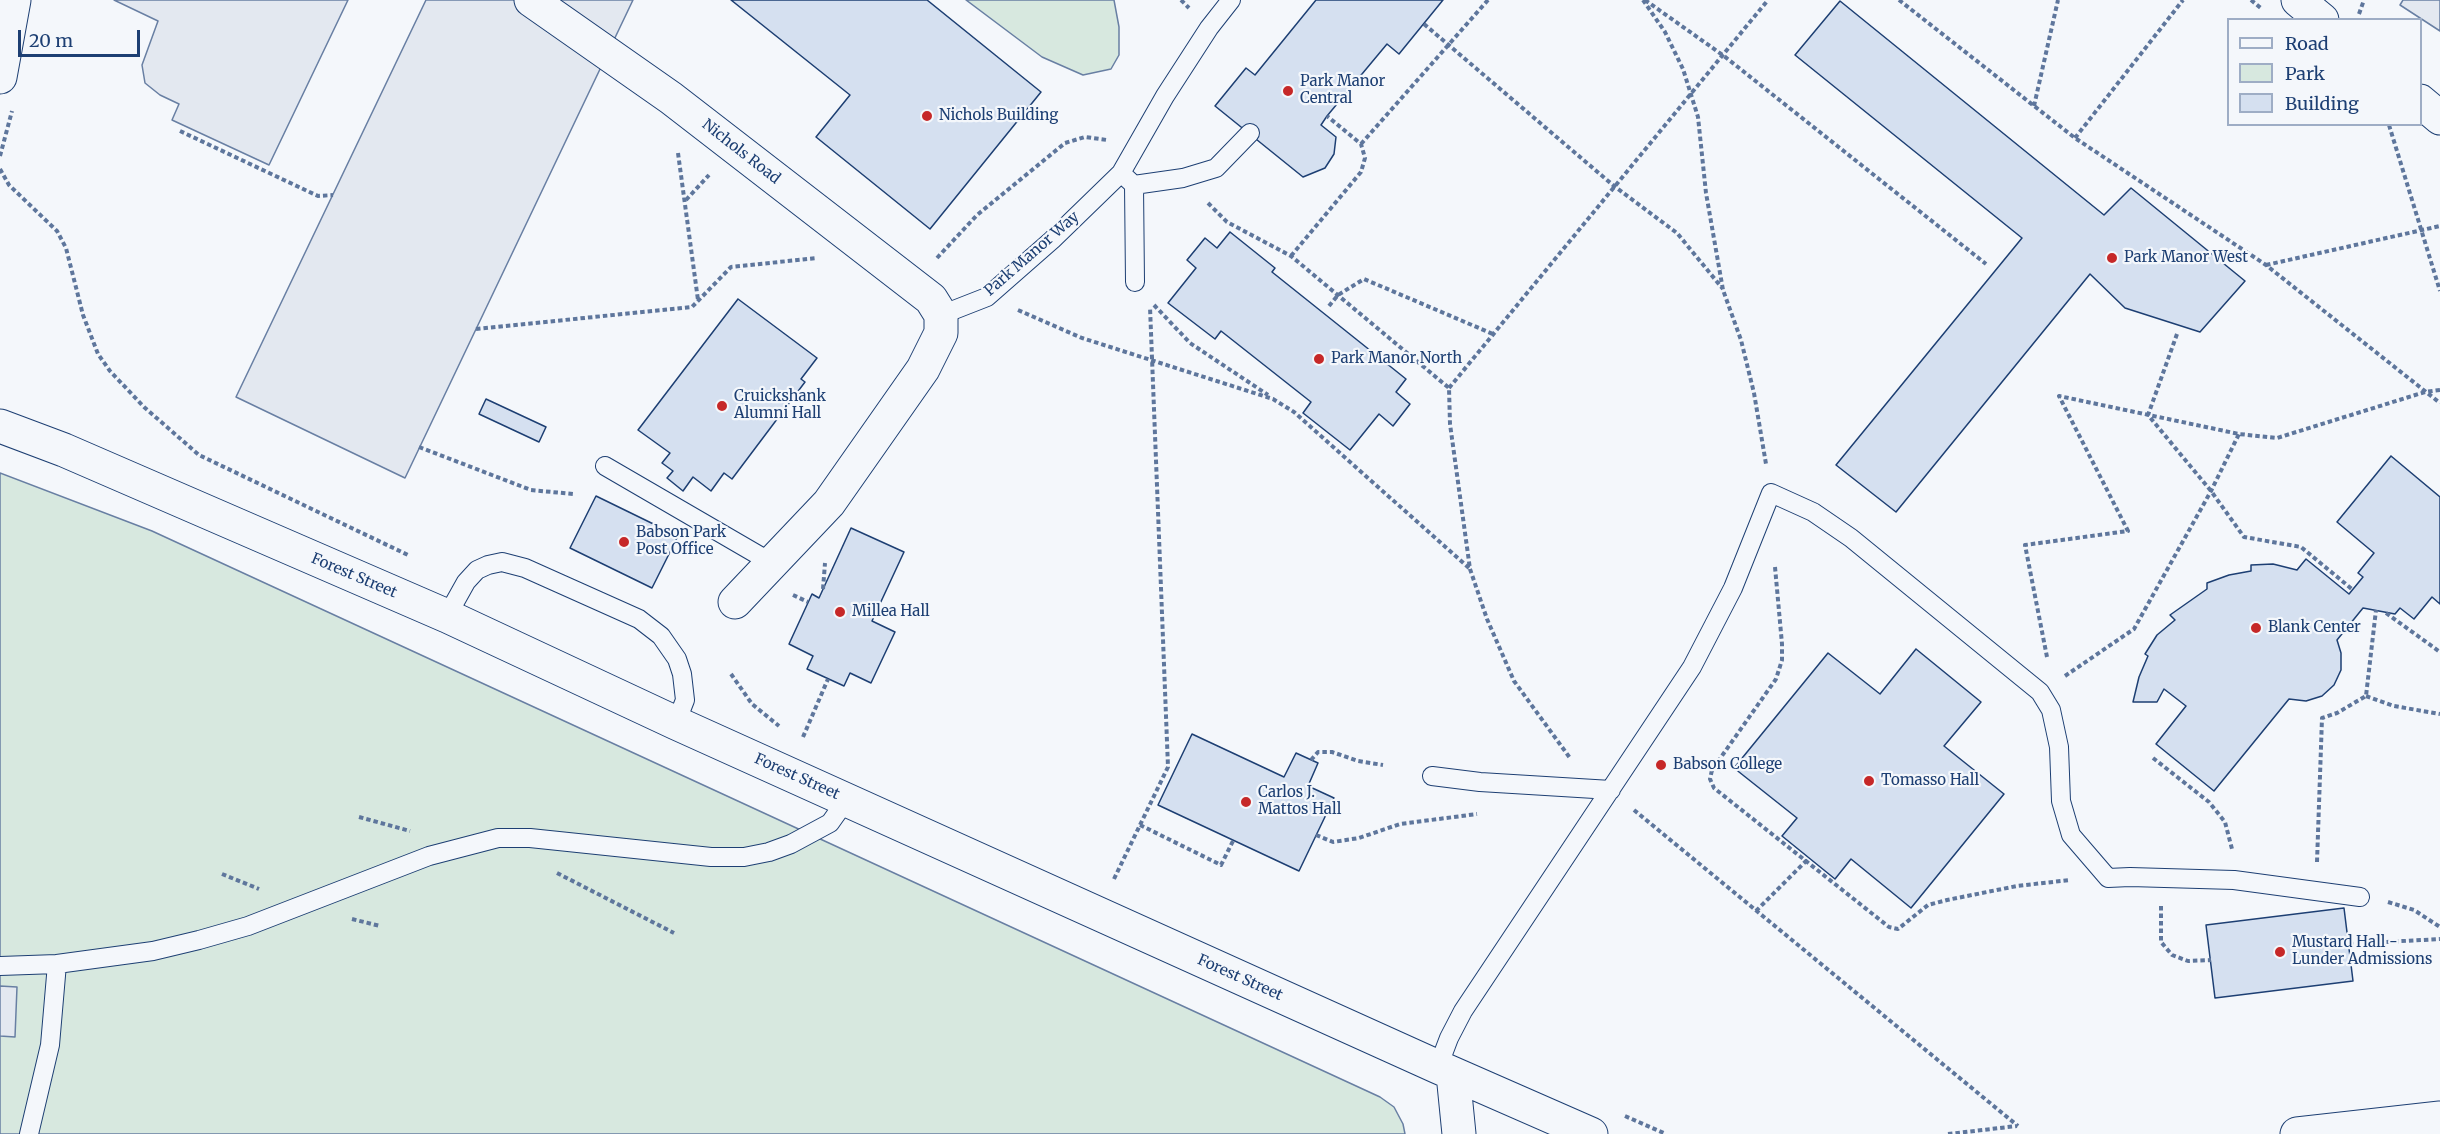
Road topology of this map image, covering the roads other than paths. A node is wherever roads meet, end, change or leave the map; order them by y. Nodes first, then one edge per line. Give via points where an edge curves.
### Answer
1 (14, 0) edge
2 (531, 0) edge
3 (1231, 0) edge
4 (2298, 0) edge
5 (2320, 18) edge
6 (0, 77) edge
7 (2422, 102) edge
8 (2440, 118) edge
9 (1250, 134) dead end
10 (1127, 179) junction
11 (1135, 282) dead end
12 (941, 315) junction
13 (0, 426) edge
14 (605, 466) dead end
15 (772, 563) junction
16 (735, 602) dead end
17 (447, 616) junction
18 (676, 723) junction
19 (1432, 776) dead end
20 (1611, 790) junction
21 (847, 800) junction
22 (2360, 897) road end
23 (57, 964) junction
24 (0, 966) edge
25 (1445, 1071) junction
26 (2440, 1118) edge
27 (29, 1134) edge
28 (1459, 1134) edge
29 (1591, 1134) edge
30 (2297, 1134) edge

1 - 6 street
2 - 12 street, Nichols Road via 671,98 931,299
3 - 10 lane, Park Manor Way via 1165,96 1135,149
4 - 5 street
7 - 8 street
9 - 10 lane via 1216,168 1183,178
10 - 11 lane
10 - 12 lane, Park Manor Way via 987,297
12 - 15 street via 940,333 923,369 829,502
13 - 17 street, Forest Street
14 - 15 lane
15 - 16 street
17 - 18 street, Forest Street
17 - 18 lane via 477,570 502,562 525,568 639,619 661,636 680,666 685,700
18 - 21 street, Forest Street
19 - 20 lane
20 - 22 lane via 1698,657 1732,588 1771,493 1813,512 1851,538 2046,688 2059,747 2061,801 2071,835 2108,878 2234,880
20 - 25 lane via 1463,1011
21 - 23 lane via 830,823 769,852 711,857 538,838 498,838 429,856 248,926 153,951
21 - 25 street, Forest Street
23 - 24 lane
23 - 27 lane via 50,1045
25 - 28 street
25 - 29 street, Forest Street
26 - 30 street

